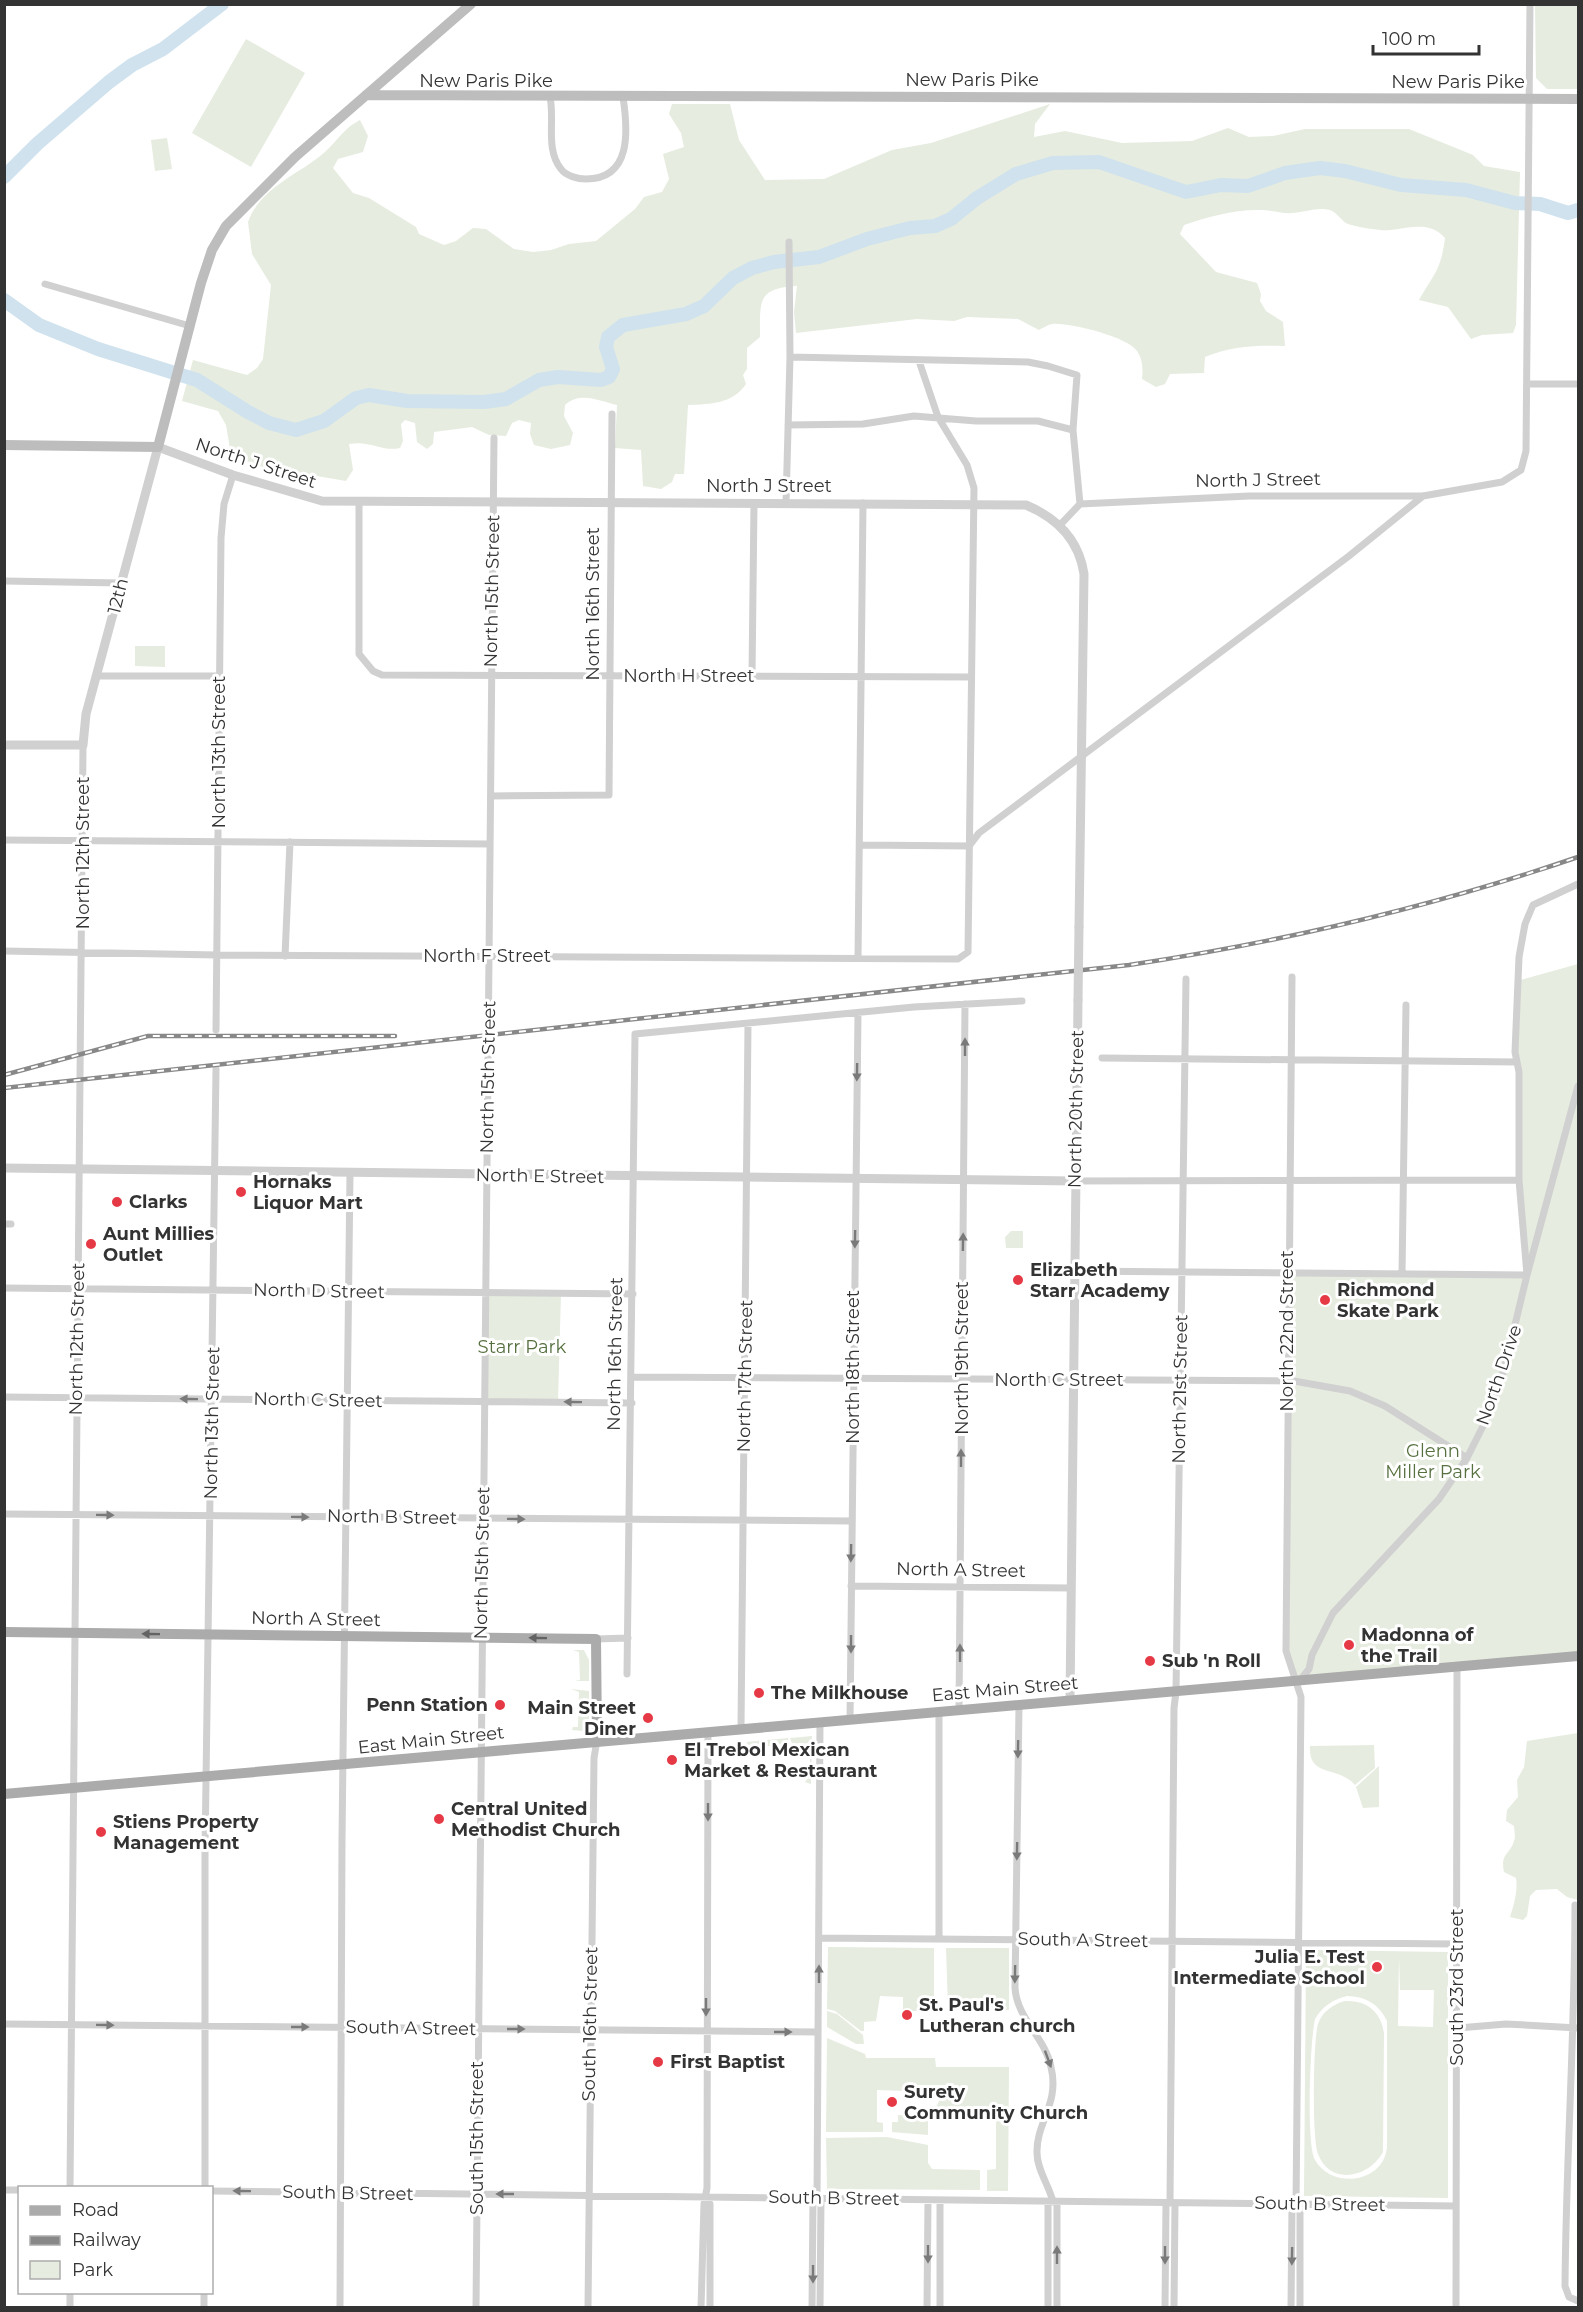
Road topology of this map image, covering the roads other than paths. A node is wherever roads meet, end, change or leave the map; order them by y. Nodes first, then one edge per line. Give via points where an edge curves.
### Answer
1 (471, 4) edge
2 (1530, 4) edge
3 (366, 95) junction
4 (550, 97) junction
5 (622, 97) junction
6 (1530, 99) junction
7 (1578, 99) edge
8 (789, 242) dead end
9 (45, 284) dead end
10 (190, 326) junction
11 (790, 357) junction
12 (919, 362) junction
13 (1527, 384) junction
14 (1578, 384) edge
15 (612, 414) dead end
16 (938, 417) junction
17 (788, 425) junction
18 (1073, 430) junction
19 (494, 438) dead end
20 (4, 445) edge
21 (158, 447) junction
22 (233, 476) junction
23 (1423, 496) junction
24 (358, 501) junction
25 (493, 502) junction
26 (786, 502) junction
27 (610, 503) junction
28 (754, 503) junction
29 (863, 503) junction
30 (972, 503) junction
31 (1080, 504) junction
32 (1060, 525) junction
33 (4, 582) edge
34 (121, 583) junction
35 (98, 676) junction
36 (220, 676) junction
37 (609, 676) junction
38 (752, 676) junction
39 (862, 676) junction
40 (492, 677) junction
41 (971, 677) junction
42 (4, 745) edge
43 (83, 745) junction
44 (1081, 757) junction
45 (491, 796) junction
46 (4, 840) edge
47 (84, 840) junction
48 (219, 841) junction
49 (290, 842) junction
50 (490, 844) junction
51 (861, 845) junction
52 (969, 846) junction
53 (1578, 884) edge
54 (4, 951) edge
55 (82, 952) junction
56 (217, 956) junction
57 (285, 956) junction
58 (490, 956) junction
59 (858, 958) junction
60 (1292, 977) dead end
61 (1186, 978) dead end
62 (1022, 1001) dead end
63 (965, 1004) junction
64 (1406, 1005) dead end
65 (858, 1013) junction
66 (748, 1024) junction
67 (216, 1030) dead end
68 (1102, 1058) dead end
69 (1185, 1059) junction
70 (1290, 1060) junction
71 (1405, 1061) junction
72 (1517, 1062) junction
73 (216, 1069) dead end
74 (1578, 1086) edge
75 (4, 1168) edge
76 (80, 1170) junction
77 (215, 1171) junction
78 (350, 1173) junction
79 (487, 1175) junction
80 (634, 1177) junction
81 (746, 1179) junction
82 (855, 1180) junction
83 (964, 1180) junction
84 (1183, 1180) junction
85 (1288, 1180) junction
86 (1403, 1180) junction
87 (1519, 1180) junction
88 (1075, 1181) junction
89 (1074, 1271) junction
90 (1182, 1272) junction
91 (1287, 1273) junction
92 (1402, 1274) junction
93 (1527, 1275) junction
94 (4, 1288) edge
95 (77, 1289) junction
96 (213, 1290) junction
97 (348, 1291) junction
98 (486, 1292) junction
99 (633, 1294) junction
100 (632, 1377) junction
101 (745, 1378) junction
102 (854, 1378) junction
103 (962, 1379) junction
104 (1073, 1380) junction
105 (1180, 1380) junction
106 (1287, 1381) junction
107 (4, 1397) edge
108 (76, 1398) junction
109 (212, 1399) junction
110 (347, 1400) junction
111 (484, 1401) junction
112 (632, 1403) junction
113 (1467, 1458) junction
114 (4, 1514) edge
115 (75, 1514) junction
116 (210, 1516) junction
117 (346, 1517) junction
118 (483, 1518) junction
119 (628, 1520) junction
120 (742, 1520) junction
121 (852, 1521) junction
122 (851, 1586) junction
123 (960, 1587) junction
124 (1071, 1588) junction
125 (4, 1632) edge
126 (74, 1633) junction
127 (209, 1635) junction
128 (345, 1636) junction
129 (481, 1638) junction
130 (628, 1638) junction
131 (596, 1639) junction
132 (1578, 1656) edge
133 (1457, 1666) junction
134 (627, 1674) dead end
135 (1298, 1682) junction
136 (1176, 1692) junction
137 (1070, 1700) junction
138 (1019, 1706) junction
139 (959, 1711) junction
140 (939, 1712) junction
141 (850, 1720) junction
142 (820, 1722) junction
143 (741, 1728) junction
144 (708, 1733) junction
145 (597, 1740) junction
146 (480, 1752) junction
147 (343, 1765) junction
148 (207, 1777) junction
149 (72, 1789) junction
150 (4, 1794) edge
151 (1575, 1905) dead end
152 (819, 1938) junction
153 (939, 1939) junction
154 (1016, 1940) junction
155 (1172, 1941) junction
156 (1298, 1942) junction
157 (1456, 1944) junction
158 (4, 2024) edge
159 (71, 2025) junction
160 (206, 2027) junction
161 (341, 2028) junction
162 (1458, 2028) junction
163 (1576, 2028) edge
164 (478, 2029) junction
165 (590, 2030) junction
166 (706, 2031) junction
167 (818, 2032) junction
168 (70, 2186) edge
169 (205, 2186) edge
170 (213, 2191) edge
171 (340, 2193) junction
172 (477, 2194) junction
173 (589, 2194) junction
174 (706, 2197) junction
175 (817, 2198) junction
176 (928, 2200) junction
177 (940, 2200) junction
178 (1053, 2202) junction
179 (1170, 2203) junction
180 (1296, 2205) junction
181 (1456, 2206) junction
182 (1577, 2301) edge
183 (340, 2307) edge
184 (476, 2307) edge
185 (588, 2307) edge
186 (701, 2307) edge
187 (710, 2307) edge
188 (812, 2307) edge
189 (820, 2307) edge
190 (927, 2307) edge
191 (940, 2307) edge
192 (1048, 2307) edge
193 (1057, 2307) edge
194 (1165, 2307) edge
195 (1174, 2307) edge
196 (1291, 2307) edge
197 (1300, 2307) edge
198 (1456, 2307) edge

1 - 3 main road
2 - 6 street
3 - 4 main road, New Paris Pike
3 - 10 main road via 295,157 226,226 212,250
4 - 5 main road, New Paris Pike
4 - 5 street via 555,158 564,172 588,179 616,169 624,157
5 - 6 main road, New Paris Pike
6 - 7 main road, New Paris Pike
6 - 13 street
8 - 11 street
9 - 10 street
10 - 21 main road
11 - 12 street
11 - 17 street
12 - 16 street
12 - 18 street via 1038,363 1077,375
13 - 14 street
13 - 23 street, North J Street via 1526,451 1516,475 1502,482
15 - 27 street, North 16th Street
16 - 17 street
16 - 18 street via 976,422 1038,421
16 - 30 street via 967,465 973,484
17 - 26 street
18 - 31 street
19 - 25 street, North 15th Street
20 - 21 main road, North J Street
21 - 22 street, North J Street
21 - 34 street, 12th
22 - 24 street, North J Street via 310,499
22 - 36 street, North 13th Street via 222,514
23 - 31 street, North J Street via 1249,496
23 - 44 street
24 - 25 street, North J Street
24 - 40 street, North H Street via 359,654 373,671 390,676
25 - 27 street, North J Street
25 - 40 street, North 15th Street
26 - 28 street, North J Street
26 - 29 street, North J Street
27 - 28 street, North J Street
27 - 37 street, North 16th Street
28 - 38 street
29 - 30 street, North J Street
29 - 39 street
30 - 32 street, North J Street via 1026,505
30 - 41 street
31 - 32 street
32 - 44 street, North 20th Street via 1079,553 1083,574
33 - 34 street
34 - 35 street, 12th
35 - 36 street
35 - 43 street, 12th via 86,714
36 - 48 street, North 13th Street
37 - 38 street, North H Street
37 - 40 street, North H Street
37 - 45 street, North 16th Street via 609,795
38 - 39 street, North H Street
39 - 41 street, North H Street
39 - 51 street
40 - 45 street, North 15th Street
41 - 52 street
42 - 43 street
43 - 47 street, North 12th Street
44 - 52 street via 979,833
44 - 88 street, North 20th Street, bridge
45 - 50 street, North 15th Street
46 - 47 street
47 - 48 street
47 - 55 street, North 12th Street
48 - 49 street
48 - 56 street, North 13th Street
49 - 50 street
49 - 57 street
50 - 58 street, North 15th Street
51 - 52 street
51 - 59 street
52 - 59 street, North F Street via 968,952 958,959
53 - 72 street via 1532,907 1525,924 1519,957
54 - 55 street, North F Street
55 - 56 street, North F Street
55 - 76 street, North 12th Street
56 - 57 street, North F Street
56 - 67 street, North 13th Street
57 - 58 street, North F Street
58 - 59 street, North F Street
58 - 79 street, North 15th Street
60 - 70 street, North 22nd Street
61 - 69 street, North 21st Street
62 - 63 street
63 - 65 street
83 -> 63 street, North 19th Street
64 - 71 street
65 - 66 street
65 -> 82 street, North 18th Street
66 - 80 street, North 16th Street via 635,1034
66 - 81 street, North 17th Street
68 - 69 street
69 - 70 street
69 - 84 street, North 21st Street
70 - 71 street
70 - 85 street, North 22nd Street
71 - 72 street
71 - 86 street
72 - 87 street
73 - 77 street, North 13th Street
74 - 93 street, North Drive
75 - 76 street, North E Street
76 - 77 street, North E Street
76 - 95 street, North 12th Street
77 - 78 street, North E Street
77 - 96 street, North 13th Street
78 - 79 street, North E Street
78 - 97 street
79 - 80 street, North E Street
79 - 98 street, North 15th Street
80 - 81 street, North E Street
80 - 99 street, North 16th Street
81 - 82 street, North E Street
81 - 101 street, North 17th Street
82 - 83 street, North E Street
82 -> 102 street, North 18th Street
83 - 88 street, North E Street
103 -> 83 street, North 19th Street
84 - 85 street
84 - 88 street
84 - 90 street, North 21st Street
85 - 86 street
85 - 91 street, North 22nd Street
86 - 87 street
86 - 92 street
87 - 93 street
88 - 89 street, North 20th Street
89 - 90 street
89 - 104 street, North 20th Street
90 - 91 street
90 - 105 street, North 21st Street
91 - 92 street
91 - 106 street, North 22nd Street
92 - 93 street
93 - 113 street, North Drive via 1504,1370
94 - 95 street, North D Street
95 - 96 street, North D Street
95 - 108 street, North 12th Street
96 - 97 street, North D Street
96 - 109 street, North 13th Street
97 - 98 street, North D Street
97 - 110 street
98 - 99 street, North D Street
98 - 111 street, North 15th Street
99 - 100 street, North 16th Street
100 - 101 street, North C Street
100 - 112 street, North 16th Street
101 - 102 street, North C Street
101 - 120 street, North 17th Street
102 - 103 street, North C Street
102 - 121 street, North 18th Street
103 - 104 street, North C Street
123 -> 103 street, North 19th Street
104 - 105 street, North C Street
104 - 124 street, North 20th Street
105 - 106 street, North C Street
105 - 136 street, North 21st Street
106 - 113 street, North C Street via 1350,1392 1385,1406
106 - 135 street, North 22nd Street via 1286,1651
107 - 108 street, North C Street
109 -> 108 street, North C Street
108 - 115 street, North 12th Street
109 - 110 street, North C Street
109 - 116 street, North 13th Street
110 - 111 street, North C Street
110 - 117 street
112 -> 111 street, North C Street
111 - 118 street, North 15th Street
112 - 119 street, North 16th Street
113 - 135 street, North Drive via 1430,1509 1333,1613 1309,1669
114 - 115 street, North B Street
115 -> 116 street, North B Street
115 - 126 street, North 12th Street
116 -> 117 street, North B Street
116 - 127 street, North 13th Street
117 - 118 street, North B Street
117 - 128 street
118 -> 119 street, North B Street
118 - 129 street, North 15th Street
119 - 120 street, North B Street
119 - 130 street, North 16th Street
120 - 121 street, North B Street
120 - 143 street, North 17th Street
121 -> 122 street, North 18th Street
122 - 123 street, North A Street
122 -> 141 street, North 18th Street
123 - 124 street, North A Street
139 -> 123 street, North 19th Street
124 - 137 street, North 20th Street
125 - 126 main road, North A Street
127 -> 126 main road, North A Street
126 - 149 street, North 12th Street
127 - 128 main road, North A Street
127 - 148 street, North 13th Street
128 - 129 main road, North A Street
128 - 147 street
131 -> 129 main road, North A Street
129 - 146 street, North 15th Street
130 - 131 street, North A Street
130 - 134 street, North 16th Street
131 - 145 main road
132 - 133 main road, East Main Street
133 - 135 main road, East Main Street
133 - 157 street, South 23rd Street
135 - 136 main road, East Main Street
135 - 156 street, North 22nd Street
136 - 137 main road, East Main Street
136 - 155 street, North 21st Street
137 - 138 main road, East Main Street
138 - 139 main road, East Main Street
138 -> 154 street
139 - 140 main road, East Main Street
140 - 141 main road, East Main Street
140 - 153 street
141 - 142 main road, East Main Street
142 - 143 main road, East Main Street
142 - 152 street
143 - 144 main road, East Main Street
144 - 145 main road, East Main Street
144 -> 166 street
145 - 146 main road, East Main Street
145 - 165 street, South 16th Street
146 - 147 main road, East Main Street
146 - 164 street, South 15th Street
147 - 148 main road, East Main Street
147 - 161 street
148 - 149 main road, East Main Street
148 - 160 street, North 13th Street
149 - 150 main road, East Main Street
149 - 159 street, North 12th Street
151 - 163 street
152 - 153 street, South A Street
167 -> 152 street
153 - 154 street, South A Street
154 - 155 street, South A Street
154 -> 178 street via 1016,1997 1024,2019 1046,2052 1053,2076 1052,2102 1037,2154
155 - 156 street, South A Street
155 - 179 street, North 21st Street
156 - 157 street, South A Street
156 - 180 street, North 22nd Street
157 - 162 street, South 23rd Street
158 - 159 street, South A Street
159 -> 160 street, South A Street
159 - 168 street, North 12th Street
160 -> 161 street, South A Street
160 - 169 street, North 13th Street
161 - 164 street, South A Street
161 - 171 street
162 - 163 street via 1506,2024
162 - 181 street, South 23rd Street
163 - 182 street via 1565,2174 1564,2286 1569,2297
164 -> 165 street, South A Street
164 - 172 street, South 15th Street
165 - 166 street, South A Street
165 - 173 street, South 16th Street
166 -> 167 street, South A Street
166 - 174 street
167 - 175 street
171 -> 170 street, South B Street
171 - 172 street, South B Street
171 - 183 street
173 -> 172 street, South B Street
172 - 184 street, South 15th Street
173 - 174 street, South B Street
173 - 185 street, South 16th Street
174 - 175 street, South B Street
174 - 186 street
174 - 187 street via 710,2204
175 - 176 street, South B Street
175 -> 188 street
175 - 189 street
176 - 177 street, South B Street
176 -> 190 street
177 - 178 street, South B Street
177 - 191 street
178 - 179 street, South B Street
178 - 192 street
193 -> 178 street
179 - 180 street, South B Street
179 -> 194 street
179 - 195 street
180 - 181 street, South B Street
180 -> 196 street
180 - 197 street
181 - 198 street, South 23rd Street

